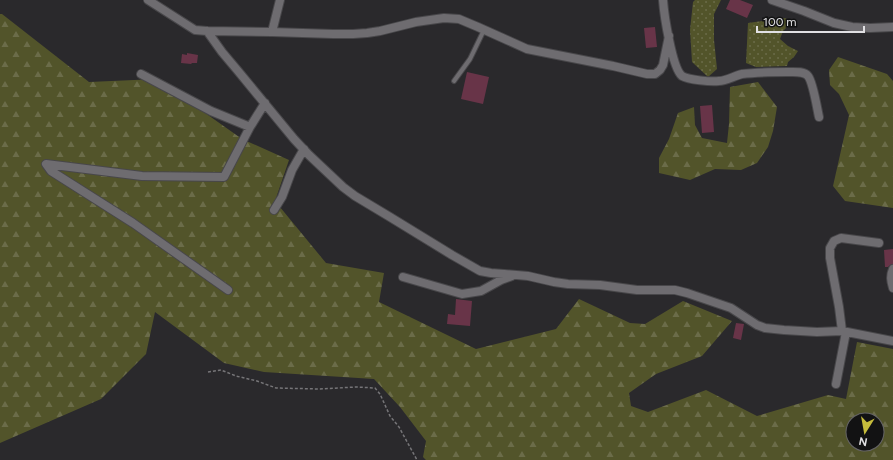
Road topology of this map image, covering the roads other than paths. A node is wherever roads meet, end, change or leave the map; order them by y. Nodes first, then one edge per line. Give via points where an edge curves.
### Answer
1 (148, 0) edge
2 (280, 0) edge
3 (663, 0) edge
4 (772, 0) edge
5 (893, 27) edge
6 (484, 30) junction
7 (208, 31) junction
8 (272, 32) junction
9 (669, 36) junction
10 (141, 74) dead end
11 (454, 81) dead end
12 (265, 103) junction
13 (819, 117) dead end
14 (250, 127) junction
15 (304, 149) junction
16 (274, 210) dead end
17 (880, 243) dead end
18 (893, 269) edge
19 (517, 275) junction
20 (403, 277) dead end
21 (893, 288) edge
22 (228, 290) dead end
23 (844, 332) junction
24 (893, 341) edge
25 (836, 384) dead end

1 - 7 street via 195,30
2 - 8 street
3 - 9 street
4 - 5 street via 840,24
6 - 8 street via 459,19 444,18 367,33
6 - 9 street via 527,49 648,74 655,74 663,65
6 - 11 lane via 470,59
7 - 8 street
7 - 12 street via 222,52
9 - 13 street via 678,71 688,78 719,82 742,74 805,73 810,80
10 - 14 street via 211,111
12 - 14 street
12 - 15 street
14 - 22 street via 224,177 142,176 46,164 51,171
15 - 16 street
15 - 19 street via 355,196 458,259 480,271
17 - 23 street via 841,238 830,248
18 - 21 street via 890,276
19 - 20 street via 481,291 462,294
19 - 23 street via 568,284 637,290 675,290 731,308 765,328
23 - 24 street
23 - 25 street

